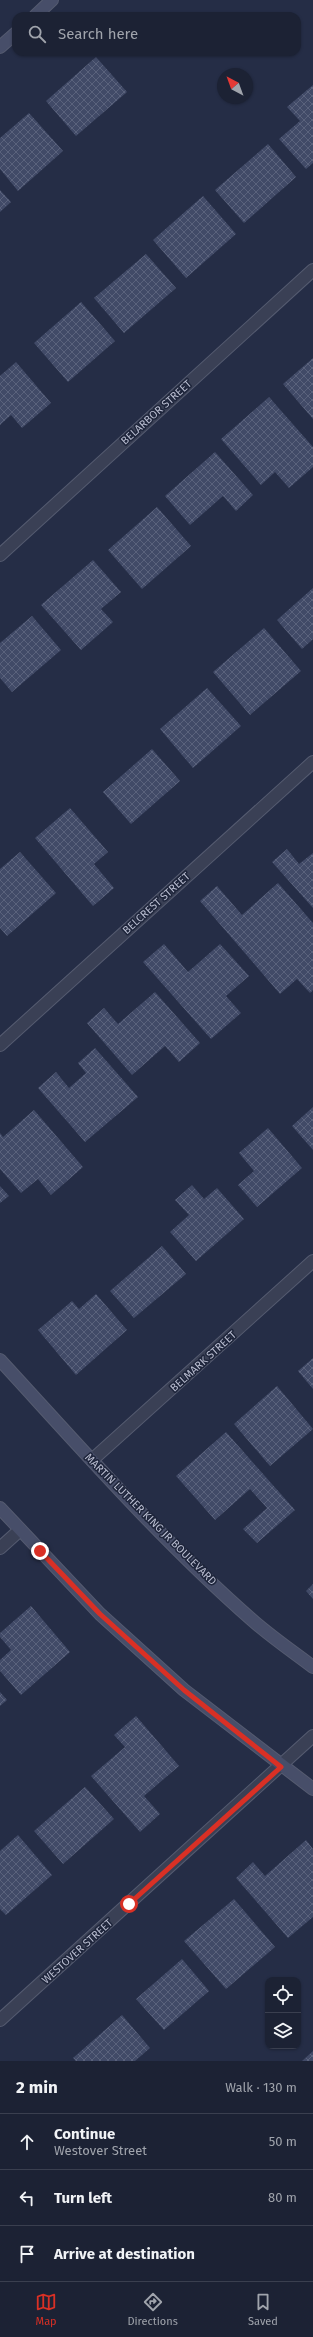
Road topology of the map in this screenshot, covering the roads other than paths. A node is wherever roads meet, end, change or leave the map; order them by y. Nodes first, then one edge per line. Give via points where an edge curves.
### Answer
1 (52, 0) edge
2 (39, 12) edge
3 (12, 36) edge
4 (0, 47) edge
5 (313, 270) edge
6 (0, 555) edge
7 (313, 762) edge
8 (0, 1045) edge
9 (313, 1261) edge
10 (0, 1360) edge
11 (92, 1460) junction
12 (0, 1508) edge
13 (20, 1530) junction
14 (0, 1548) edge
15 (313, 1667) edge
16 (313, 1736) edge
17 (281, 1767) junction
18 (313, 1790) edge
19 (0, 2020) edge

1 - 2 main road
3 - 4 main road
5 - 6 street, BELARBOR STREET
7 - 8 street, BELCREST STREET
9 - 11 street, BELMARK STREET
10 - 11 main road, MARTIN LUTHER KING JR BOULEVARD
11 - 15 main road, MARTIN LUTHER KING JR BOULEVARD via 180,1551 251,1619
12 - 13 main road
13 - 14 street
13 - 17 main road via 100,1614 184,1690
16 - 17 street, WESTOVER STREET
17 - 18 main road
17 - 19 street, WESTOVER STREET

